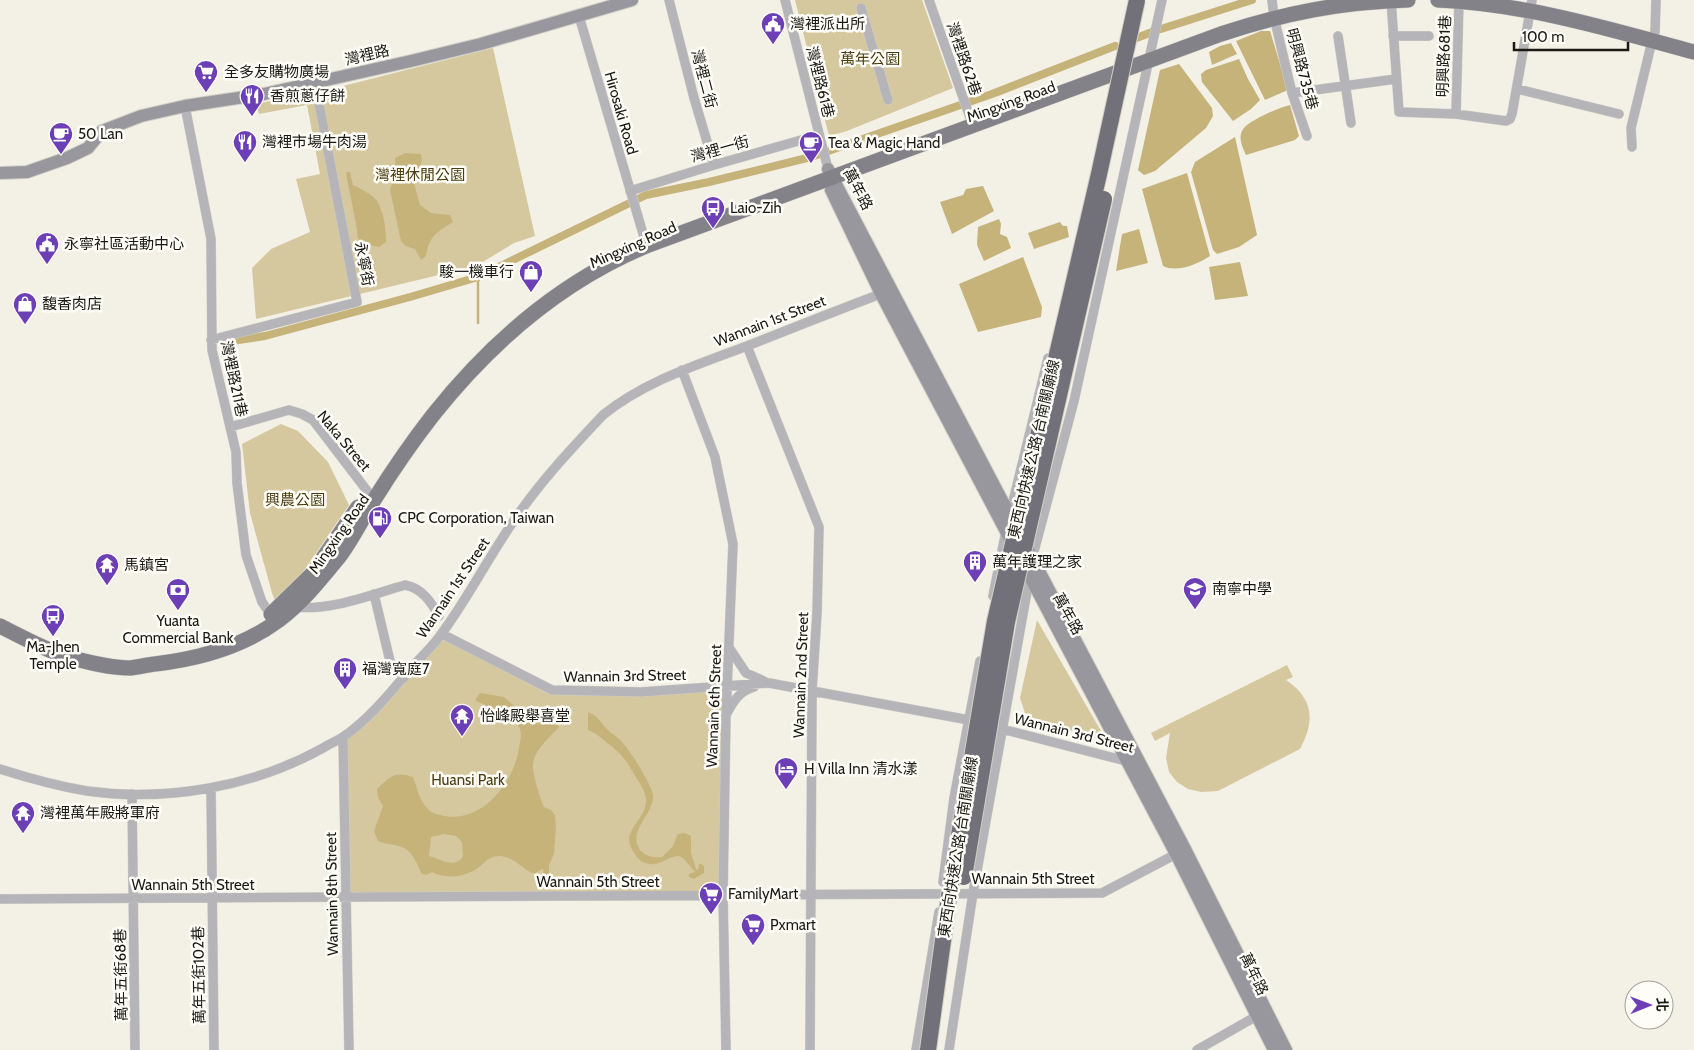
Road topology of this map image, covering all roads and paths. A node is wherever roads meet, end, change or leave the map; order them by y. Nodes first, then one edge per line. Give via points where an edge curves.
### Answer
1 (632, 0) edge
2 (669, 0) edge
3 (785, 0) edge
4 (929, 0) edge
5 (1129, 0) edge
6 (1137, 0) edge
7 (1148, 0) edge
8 (1162, 0) edge
9 (1312, 0) edge
10 (1391, 0) edge
11 (1408, 0) edge
12 (1438, 0) edge
13 (1459, 0) edge
14 (1656, 0) edge
15 (1531, 3) edge
16 (860, 8) dead end
17 (1272, 8) edge
18 (579, 16) junction
19 (1338, 36) dead end
20 (1393, 36) junction
21 (1429, 36) dead end
22 (1654, 36) junction
23 (1694, 42) edge
24 (1694, 52) edge
25 (1151, 55) junction
26 (1115, 69) junction
27 (1396, 79) junction
28 (315, 84) junction
29 (1345, 86) junction
30 (1517, 89) junction
31 (1292, 92) junction
32 (888, 100) dead end
33 (185, 106) junction
34 (1456, 114) junction
35 (1619, 114) dead end
36 (969, 117) junction
37 (1350, 123) dead end
38 (1307, 136) dead end
39 (820, 138) junction
40 (1632, 147) dead end
41 (714, 165) junction
42 (829, 171) junction
43 (0, 172) edge
44 (630, 191) junction
45 (644, 237) junction
46 (886, 292) junction
47 (211, 340) junction
48 (747, 346) junction
49 (682, 370) junction
50 (230, 427) junction
51 (372, 495) junction
52 (1010, 516) junction
53 (1006, 532) junction
54 (1032, 559) junction
55 (1030, 577) junction
56 (374, 594) junction
57 (290, 604) junction
58 (439, 616) dead end
59 (0, 617) edge
60 (274, 618) junction
61 (0, 626) edge
62 (442, 634) junction
63 (729, 648) junction
64 (404, 678) junction
65 (769, 683) junction
66 (727, 686) junction
67 (812, 692) junction
68 (726, 714) junction
69 (969, 720) junction
70 (1002, 729) junction
71 (343, 737) junction
72 (1134, 763) junction
73 (0, 769) edge
74 (211, 788) junction
75 (132, 794) junction
76 (1180, 851) junction
77 (723, 894) junction
78 (810, 894) junction
79 (942, 894) junction
80 (973, 894) junction
81 (346, 898) junction
82 (0, 899) edge
83 (134, 899) junction
84 (212, 899) junction
85 (1261, 1014) junction
86 (136, 1050) edge
87 (214, 1050) edge
88 (349, 1050) edge
89 (726, 1050) edge
90 (810, 1050) edge
91 (916, 1050) edge
92 (928, 1050) edge
93 (939, 1050) edge
94 (949, 1050) edge
95 (1197, 1050) edge
96 (1274, 1050) edge
97 (1286, 1050) edge

1 - 18 street, 灣裡路
2 - 41 street, 灣裡二街
3 - 39 street, 灣裡路61巷
4 - 36 street, 灣裡路62巷
5 - 26 street
6 - 92 highway, 東西向快速公路 台南關廟線, bridge via 995,621 950,889
7 - 93 highway, 東西向快速公路 台南關廟線, bridge via 1007,622 961,890
8 - 25 street
9 - 17 main road, Mingxing Road
10 - 11 main road, Mingxing Road
10 - 17 main road, Mingxing Road via 1314,9
10 - 20 street
12 - 13 main road
13 - 15 main road
13 - 34 street, 明興路681巷
14 - 22 street
15 - 22 main road
15 - 30 street
16 - 32 street
17 - 25 main road, Mingxing Road via 1216,26
17 - 31 street, 明興路735巷
18 - 28 street, 灣裡路 via 482,44
18 - 44 street, Hirosaki Road
19 - 29 street
20 - 21 street
20 - 27 street
22 - 23 main road
22 - 24 main road
22 - 40 street via 1631,128
25 - 26 main road, Mingxing Road
25 - 54 street via 1074,401
26 - 36 main road, Mingxing Road
26 - 52 street
27 - 29 street
27 - 34 street via 1400,112
28 - 33 street, 灣裡路
28 - 47 street, 永寧街 via 357,302
29 - 31 street
29 - 37 street
30 - 34 street via 1512,114 1506,121
30 - 35 street
31 - 38 street, 明興路735巷
33 - 43 street, 灣裡路 via 112,126 102,131 92,145 58,162 27,172
33 - 47 street, 灣裡路211巷 via 211,239
36 - 42 main road, Mingxing Road
39 - 41 street, 灣裡一街
39 - 42 street, 灣裡路61巷
41 - 44 street, 灣裡一街
42 - 45 main road, Mingxing Road
42 - 46 street, 萬年路
42 - 51 main road, Mingxing Road via 640,248 560,292 511,331 463,379
44 - 45 street, Hirosaki Road
45 - 51 main road, Mingxing Road via 584,266 506,323 424,412 406,436
46 - 48 street, Wannain 1st Street
46 - 52 street, 萬年路
46 - 53 street, 萬年路
47 - 50 street, 灣裡路211巷
48 - 49 street, Wannain 1st Street
48 - 67 street, Wannain 2nd Street via 819,527 818,612
49 - 62 street, Wannain 1st Street via 640,389 611,409 554,467 513,521
49 - 63 street, Wannain 6th Street via 714,457 733,544
50 - 51 street, Naka Street via 289,410 302,414 313,420
50 - 60 street, 灣裡路211巷 via 236,452 246,555 262,602
51 - 57 main road, Mingxing Road via 340,555
52 - 53 street
52 - 54 street, 萬年路
53 - 55 street, 萬年路
53 - 69 street
54 - 55 street
54 - 72 street, 萬年路
55 - 70 street
55 - 72 street, 萬年路
56 - 57 street via 317,607
56 - 58 street via 405,585 415,587
56 - 64 street via 390,661
57 - 60 main road, Mingxing Road
59 - 60 main road, Mingxing Road via 68,647 88,653 132,658 214,643
60 - 61 main road, Mingxing Road via 249,638 205,655 130,668 67,656
62 - 64 street, Wannain 1st Street
62 - 66 street, Wannain 3rd Street via 552,690 641,692
63 - 65 street via 746,673
63 - 66 street, Wannain 6th Street
64 - 71 street, Wannain 1st Street
65 - 66 street, Wannain 3rd Street
65 - 67 street, Wannain 3rd Street
65 - 68 street via 738,695
66 - 68 street, Wannain 6th Street
67 - 69 street, Wannain 3rd Street
67 - 78 street, Wannain 2nd Street
68 - 77 street, Wannain 6th Street
69 - 79 street via 954,798
70 - 72 street, Wannain 3rd Street
70 - 80 street
71 - 74 street, Wannain 1st Street via 275,771
71 - 81 street, Wannain 8th Street
72 - 76 street, 萬年路
73 - 75 street, Wannain 1st Street via 68,788
74 - 75 street, Wannain 1st Street
74 - 84 street, 萬年五街102巷
75 - 83 street, 萬年五街68巷
76 - 80 street, Wannain 5th Street via 1102,893
76 - 85 street, 萬年路
77 - 78 street, Wannain 5th Street
77 - 81 street, Wannain 5th Street
77 - 89 street, Wannain 6th Street
78 - 79 street, Wannain 5th Street
78 - 90 street, Wannain 2nd Street
79 - 80 street, Wannain 5th Street
79 - 91 street
80 - 94 street
81 - 84 street, Wannain 5th Street
81 - 88 street, Wannain 8th Street
82 - 83 street, Wannain 5th Street
83 - 84 street, Wannain 5th Street
83 - 86 street, 萬年五街68巷
84 - 87 street, 萬年五街102巷
85 - 95 street
85 - 96 street, 萬年路
85 - 97 street, 萬年路

